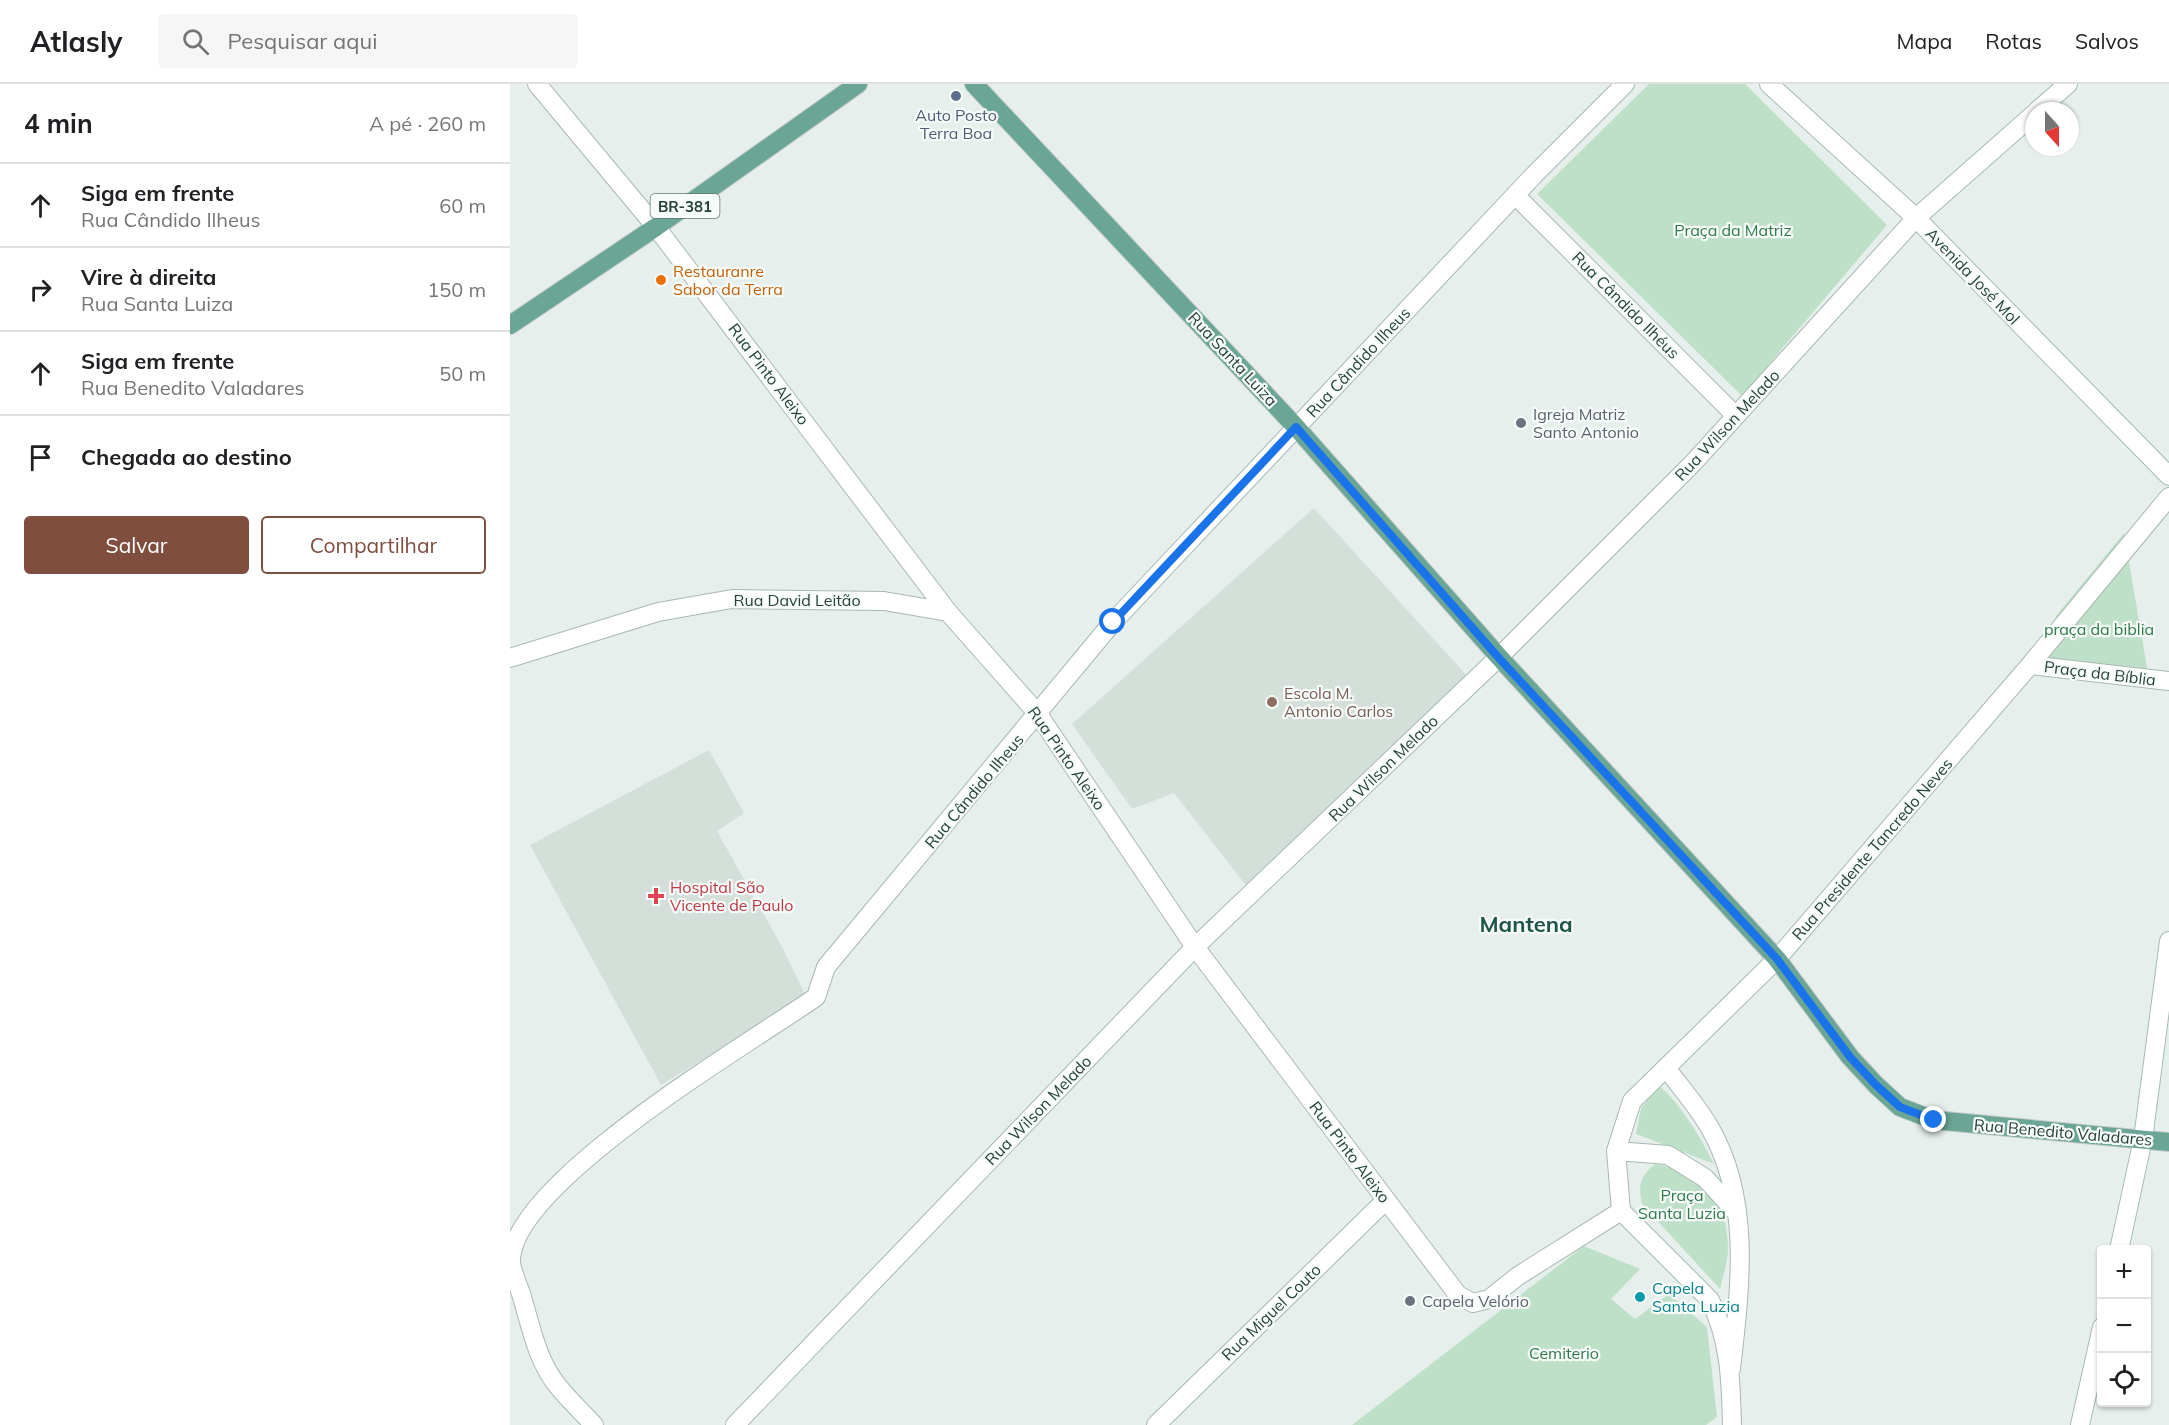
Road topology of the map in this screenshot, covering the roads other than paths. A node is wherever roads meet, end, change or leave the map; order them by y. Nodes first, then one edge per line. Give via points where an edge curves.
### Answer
1 (537, 84) edge
2 (858, 84) edge
3 (974, 84) edge
4 (1625, 84) edge
5 (1769, 84) edge
6 (2068, 84) edge
7 (2047, 102) edge
8 (2025, 122) edge
9 (1515, 195) junction
10 (1917, 218) junction
11 (656, 226) junction
12 (510, 325) edge
13 (1736, 416) junction
14 (1296, 427) junction
15 (2169, 476) edge
16 (2169, 496) edge
17 (948, 612) junction
18 (1498, 657) junction
19 (510, 658) edge
20 (2030, 665) junction
21 (2169, 681) edge
22 (1038, 714) junction
23 (2169, 941) edge
24 (1195, 947) junction
25 (1777, 959) junction
26 (1667, 1069) junction
27 (2143, 1139) junction
28 (2169, 1142) edge
29 (1616, 1152) junction
30 (1386, 1200) junction
31 (1621, 1211) junction
32 (1737, 1213) junction
33 (2120, 1245) edge
34 (511, 1262) edge
35 (2097, 1350) edge
36 (1731, 1369) junction
37 (594, 1425) edge
38 (735, 1425) edge
39 (1156, 1425) edge
40 (1732, 1425) edge
41 (2080, 1425) edge

1 - 11 street, Rua Pinto Aleixo
2 - 11 main road, BR-381
3 - 14 main road, Rua Santa Luiza
4 - 9 street, Rua Cândido Ilheus
5 - 10 street, Avenida José Mol
6 - 7 street, Rua Wilson Melado
8 - 10 street, Rua Wilson Melado
9 - 13 street, Rua Cândido Ilhéus
9 - 14 street, Rua Cândido Ilheus
10 - 13 street, Rua Wilson Melado
10 - 15 street, Avenida José Mol
11 - 12 main road, BR-381
11 - 17 street, Rua Pinto Aleixo
13 - 18 street, Rua Wilson Melado
14 - 18 main road, Rua Santa Luiza
14 - 22 street, Rua Cândido Ilheus via 1113,622
16 - 20 street, Rua Presidente Tancredo Neves
17 - 19 street, Rua David Leitão via 884,601 732,599 658,612
17 - 22 street, Rua Pinto Aleixo
18 - 24 street, Rua Wilson Melado
18 - 25 main road, Rua Santa Luiza
20 - 21 street, Praça da Bíblia
20 - 25 street, Rua Presidente Tancredo Neves
22 - 24 street, Rua Pinto Aleixo
22 - 34 street, Rua Cândido Ilheus via 826,967 816,997 653,1104 583,1159 549,1193 518,1233
23 - 27 street
24 - 30 street, Rua Pinto Aleixo
24 - 38 street, Rua Wilson Melado
25 - 26 street, Rua Presidente Tancredo Neves
25 - 27 main road, Rua Benedito Valadares via 1850,1057 1900,1107 1934,1120
26 - 29 street, Rua Presidente Tancredo Neves via 1632,1101
26 - 32 street via 1710,1128 1732,1181
27 - 28 main road, Rua Benedito Valadares
27 - 33 street
29 - 31 street, Rua Presidente Tancredo Neves
29 - 32 street via 1668,1155 1705,1178
30 - 31 street, Rua Pinto Aleixo via 1458,1295 1473,1303 1489,1299 1518,1276
30 - 39 street, Rua Miguel Couto
31 - 36 street via 1710,1300 1719,1318
32 - 36 street via 1739,1292
34 - 37 street via 542,1360 556,1384
35 - 41 street
36 - 40 street

